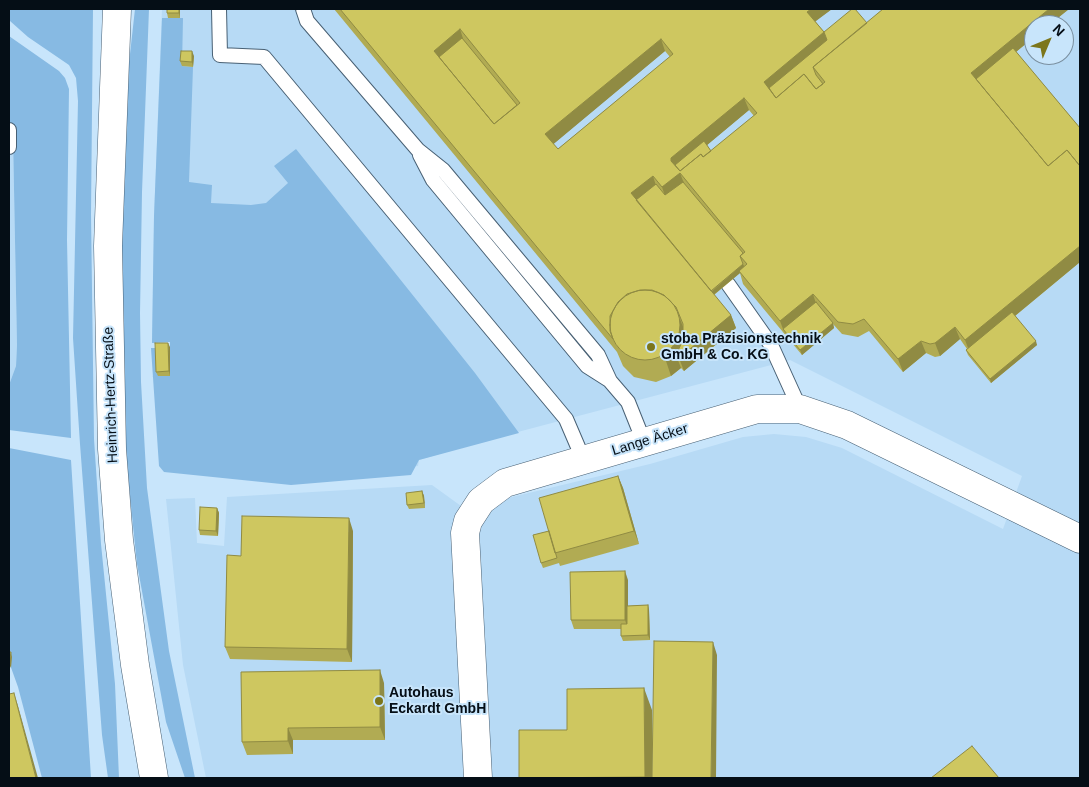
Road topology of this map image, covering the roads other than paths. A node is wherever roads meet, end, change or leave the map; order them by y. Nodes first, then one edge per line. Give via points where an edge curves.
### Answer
1 (117, 9) edge
2 (219, 9) edge
3 (303, 9) edge
4 (9, 130) edge
5 (9, 147) edge
6 (728, 284) edge
7 (800, 409) junction
8 (644, 442) junction
9 (584, 461) junction
10 (1080, 539) edge
11 (154, 778) edge
12 (478, 778) edge

1 - 11 street, Heinrich-Hertz-Straße via 108,246 112,449 119,540
2 - 9 lane via 220,55 264,57 566,419
3 - 8 lane via 307,21 418,150 443,170 598,355 610,380 628,402
4 - 5 lane
6 - 7 lane via 771,345
7 - 8 street, Lange Äcker via 757,409
7 - 10 street, Lange Äcker via 847,425
8 - 9 street, Lange Äcker
9 - 12 street, Lange Äcker via 505,483 481,500 468,521 465,533

